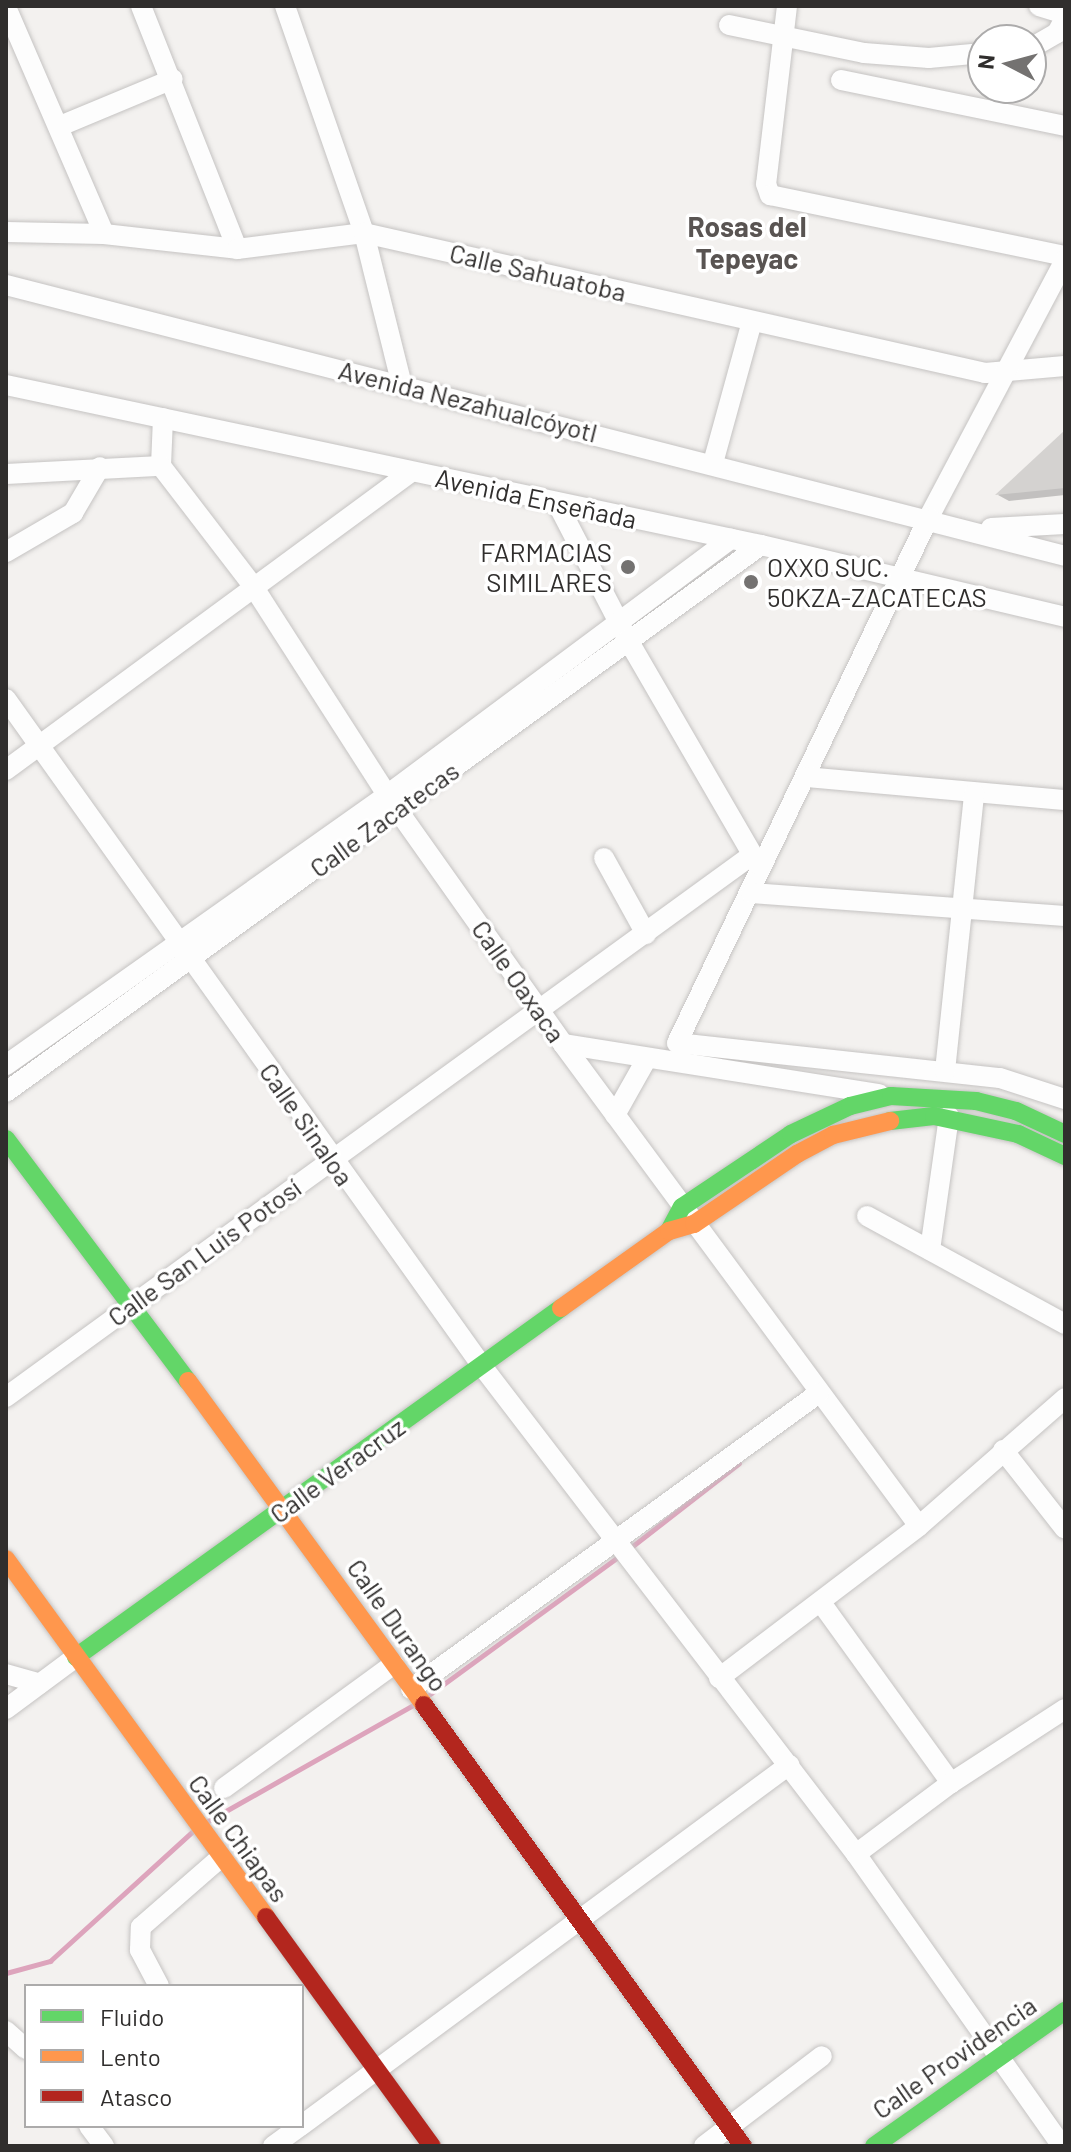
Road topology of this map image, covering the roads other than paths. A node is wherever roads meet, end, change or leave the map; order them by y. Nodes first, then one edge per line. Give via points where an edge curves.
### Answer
1 (141, 6) edge
2 (285, 6) edge
3 (787, 6) edge
4 (1039, 6) edge
5 (6, 7) edge
6 (1065, 16) edge
7 (729, 25) dead end
8 (784, 35) junction
9 (1047, 39) edge
10 (967, 54) edge
11 (173, 79) junction
12 (841, 80) dead end
13 (60, 126) junction
14 (1065, 126) edge
15 (6, 232) edge
16 (364, 233) junction
17 (104, 234) junction
18 (237, 249) junction
19 (1065, 258) edge
20 (6, 285) edge
21 (752, 321) junction
22 (1065, 366) edge
23 (1007, 369) junction
24 (6, 385) edge
25 (402, 385) junction
26 (163, 418) junction
27 (713, 463) junction
28 (161, 466) junction
29 (100, 467) junction
30 (411, 472) junction
31 (6, 474) edge
32 (557, 503) junction
33 (929, 517) junction
34 (1065, 524) edge
35 (975, 529) junction
36 (731, 539) junction
37 (761, 545) junction
38 (6, 552) edge
39 (1065, 556) edge
40 (900, 581) junction
41 (253, 586) junction
42 (1065, 617) edge
43 (618, 621) junction
44 (628, 640) junction
45 (6, 699) edge
46 (39, 747) junction
47 (6, 770) edge
48 (806, 777) junction
49 (974, 794) junction
50 (1065, 800) edge
51 (393, 802) junction
52 (604, 858) dead end
53 (757, 863) junction
54 (751, 893) junction
55 (963, 911) junction
56 (1065, 916) edge
57 (646, 934) junction
58 (178, 939) junction
59 (191, 956) junction
60 (538, 1008) junction
61 (563, 1044) junction
62 (646, 1060) junction
63 (6, 1065) edge
64 (945, 1071) junction
65 (6, 1092) edge
66 (891, 1096) junction
67 (1065, 1099) edge
68 (837, 1112) junction
69 (615, 1115) junction
70 (949, 1116) junction
71 (844, 1132) junction
72 (1065, 1134) edge
73 (6, 1139) edge
74 (1065, 1156) edge
75 (332, 1159) junction
76 (688, 1216) junction
77 (867, 1216) dead end
78 (930, 1250) junction
79 (132, 1304) junction
80 (1065, 1324) edge
81 (482, 1366) junction
82 (819, 1393) junction
83 (6, 1397) edge
84 (1065, 1398) edge
85 (1003, 1450) junction
86 (283, 1509) junction
87 (919, 1526) junction
88 (1065, 1529) edge
89 (616, 1542) junction
90 (6, 1559) edge
91 (822, 1604) junction
92 (76, 1657) junction
93 (394, 1664) junction
94 (6, 1674) edge
95 (719, 1678) junction
96 (40, 1684) junction
97 (411, 1689) junction
98 (6, 1709) edge
99 (1063, 1713) edge
100 (789, 1765) junction
101 (951, 1783) junction
102 (224, 1788) dead end
103 (856, 1854) junction
104 (218, 1855) junction
105 (575, 1919) junction
106 (158, 1984) edge
107 (1065, 2011) edge
108 (6, 2031) edge
109 (24, 2047) edge
110 (1001, 2054) junction
111 (822, 2056) dead end
112 (377, 2071) junction
113 (304, 2124) edge
114 (90, 2128) edge
115 (298, 2128) edge
116 (729, 2128) junction
117 (104, 2146) edge
118 (273, 2146) edge
119 (432, 2146) edge
120 (704, 2146) edge
121 (743, 2146) edge
122 (874, 2146) edge
123 (1062, 2146) edge

1 - 11 street
2 - 16 street
3 - 8 street
4 - 6 street
5 - 13 street
6 - 9 street via 1057,33
7 - 8 street
8 - 10 street via 864,53 929,58
8 - 19 street via 766,184 770,195
11 - 13 street
11 - 18 street
12 - 14 street
13 - 17 street
15 - 17 street, Calle Sahuatoba
16 - 18 street, Calle Sahuatoba
16 - 21 street, Calle Sahuatoba
16 - 25 street
17 - 18 street, Calle Sahuatoba
19 - 23 street
20 - 25 street, Avenida Nezahualcóyotl
21 - 23 street, Calle Sahuatoba via 985,373
21 - 27 street
22 - 23 street, Calle Sahuatoba
23 - 33 street
24 - 26 street, Avenida Enseñada
25 - 27 street, Avenida Nezahualcóyotl
26 - 28 street
26 - 30 street, Avenida Enseñada
27 - 33 street, Avenida Nezahualcóyotl
28 - 29 street
28 - 41 street, Calle Oaxaca
29 - 31 street
29 - 38 street via 73,513
30 - 32 street, Avenida Enseñada
30 - 41 street
32 - 36 street, Avenida Enseñada
32 - 43 street
33 - 35 street, Avenida Nezahualcóyotl
33 - 40 street
34 - 35 street
35 - 39 street, Avenida Nezahualcóyotl
36 - 37 street, Avenida Enseñada
36 - 43 street, Calle Zacatecas
37 - 40 street, Avenida Enseñada
37 - 44 street, Calle Zacatecas
40 - 42 street, Avenida Enseñada
40 - 48 street
41 - 46 street
41 - 51 street, Calle Oaxaca
43 - 44 street
43 - 51 street, Calle Zacatecas
44 - 51 street, Calle Zacatecas
44 - 53 street
45 - 46 street, Calle Sinaloa
46 - 47 street
46 - 58 street, Calle Sinaloa
48 - 49 street
48 - 53 street
49 - 50 street
49 - 55 street
51 - 58 street, Calle Zacatecas
51 - 59 street, Calle Zacatecas
51 - 60 street, Calle Oaxaca
52 - 57 street
53 - 54 street
53 - 57 street, Calle San Luis Potosí
54 - 55 street
54 - 64 street via 678,1044
55 - 56 street
55 - 64 street
57 - 60 street, Calle San Luis Potosí
58 - 59 street, Calle Sinaloa
58 - 63 street, Calle Zacatecas
59 - 65 street, Calle Zacatecas
59 - 75 street, Calle Sinaloa
60 - 61 street, Calle Oaxaca
60 - 75 street, Calle San Luis Potosí
61 - 62 street
61 - 69 street, Calle Oaxaca
62 - 66 street
62 - 69 street
64 - 67 street via 1000,1078
66 - 68 street
66 - 72 street via 976,1101 1016,1111
68 - 71 street
68 - 76 street via 791,1134
69 - 76 street, Calle Oaxaca
70 - 71 street via 905,1118
70 - 74 street via 1018,1134
70 - 78 street
71 - 76 street
73 - 79 street, Calle Durango
75 - 79 street, Calle San Luis Potosí
75 - 81 street, Calle Sinaloa
76 - 81 street, Calle Veracruz
76 - 82 street, Calle Oaxaca
77 - 78 street
78 - 80 street
79 - 83 street, Calle San Luis Potosí
79 - 86 street, Calle Durango
81 - 86 street, Calle Veracruz
81 - 89 street, Calle Sinaloa
82 - 87 street, Calle Oaxaca
82 - 89 street
84 - 85 street
85 - 87 street
85 - 88 street
86 - 92 street, Calle Veracruz
86 - 93 street, Calle Durango
87 - 91 street
89 - 95 street, Calle Sinaloa
89 - 97 street
90 - 92 street, Calle Chiapas
91 - 95 street
91 - 101 street
92 - 96 street, Calle Veracruz
92 - 104 street, Calle Chiapas
93 - 97 street, Calle Durango
93 - 102 street
94 - 96 street
95 - 100 street, Calle Sinaloa
96 - 98 street, Calle Veracruz
97 - 105 street, Calle Durango
99 - 101 street
100 - 103 street, Calle Sinaloa
100 - 105 street
101 - 103 street
103 - 110 street, Calle Sinaloa
104 - 106 street via 138,1934 140,1950
104 - 112 street, Calle Chiapas
105 - 112 street
105 - 116 street, Calle Durango
107 - 110 street, Calle Providencia
108 - 109 street
110 - 122 street, Calle Providencia
110 - 123 street, Calle Sinaloa
111 - 116 street
112 - 113 street
112 - 119 street, Calle Chiapas
114 - 117 street
115 - 118 street
116 - 120 street
116 - 121 street, Calle Durango

